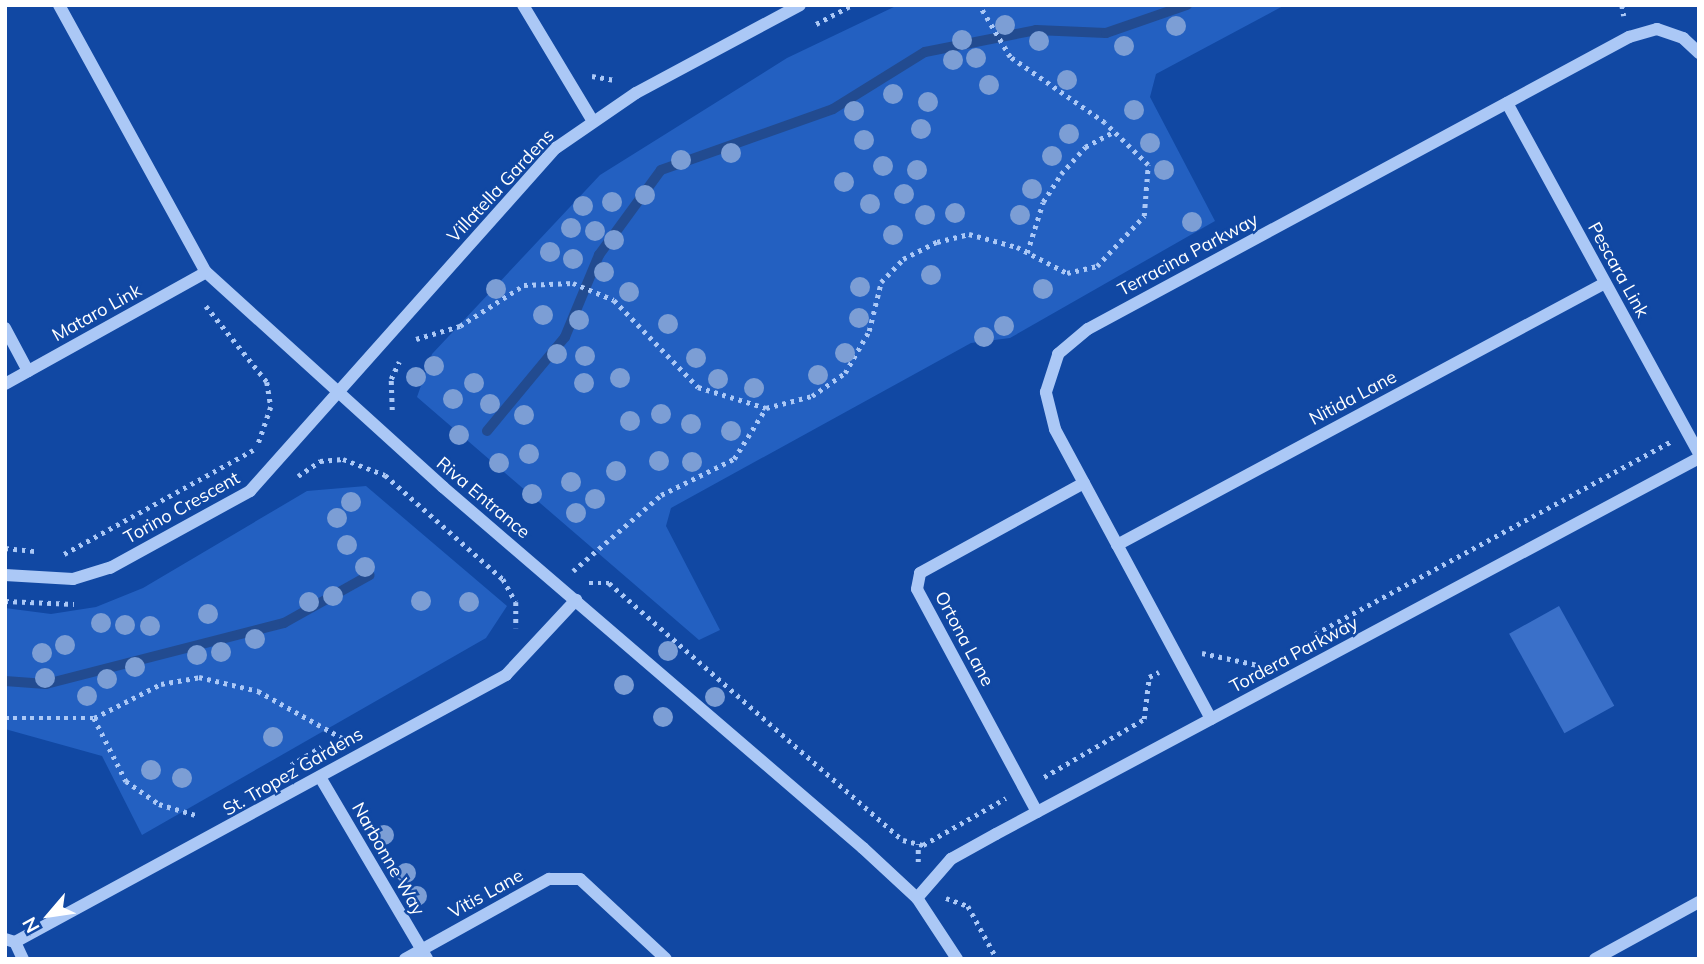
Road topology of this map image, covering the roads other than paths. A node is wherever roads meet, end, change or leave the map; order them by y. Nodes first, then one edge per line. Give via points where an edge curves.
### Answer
1 (59, 5) edge
2 (523, 5) edge
3 (800, 5) edge
4 (1699, 53) edge
5 (1507, 103) junction
6 (592, 120) junction
7 (206, 272) junction
8 (1605, 283) junction
9 (5, 328) edge
10 (28, 371) junction
11 (5, 384) edge
12 (338, 394) junction
13 (1699, 453) edge
14 (1699, 458) edge
15 (1084, 483) junction
16 (1117, 545) junction
17 (5, 575) edge
18 (576, 600) junction
19 (1211, 719) junction
20 (320, 776) junction
21 (1037, 812) junction
22 (917, 898) junction
23 (1699, 902) edge
24 (10, 941) edge
25 (424, 954) edge
26 (23, 959) edge
27 (405, 959) edge
28 (666, 959) edge
29 (957, 959) edge
30 (1595, 959) edge

1 - 7 street, Riva Entrance
2 - 6 street
3 - 6 street, Villatella Gardens
4 - 5 street, Terracina Parkway via 1683,37 1657,29 1629,37
5 - 8 street, Pescara Link
5 - 15 street, Terracina Parkway via 1072,338 1058,354 1046,392 1055,429
6 - 12 street, Villatella Gardens via 556,148
7 - 10 street, Mataro Link
7 - 12 street, Riva Entrance
8 - 13 street, Pescara Link
8 - 16 street, Nitida Lane
9 - 10 street
10 - 11 street, Mataro Link
12 - 17 street, Torino Crescent via 250,491 202,518 110,568 73,579
12 - 18 street, Riva Entrance
14 - 19 street, Tordera Parkway
15 - 16 street, Terracina Parkway
15 - 21 street, Ortona Lane via 920,573 917,589
16 - 19 street, Terracina Parkway
18 - 20 street, St. Tropez Gardens via 506,675
18 - 22 street, Riva Entrance
19 - 21 street, Tordera Parkway
20 - 24 street, St. Tropez Gardens via 233,827
20 - 25 street, Narbonne Way
21 - 22 street, Tordera Parkway via 951,859
22 - 29 street, Riva Entrance
23 - 30 street
24 - 26 street
25 - 27 street, Vitis Lane
25 - 28 street, Vitis Lane via 549,879 579,879

